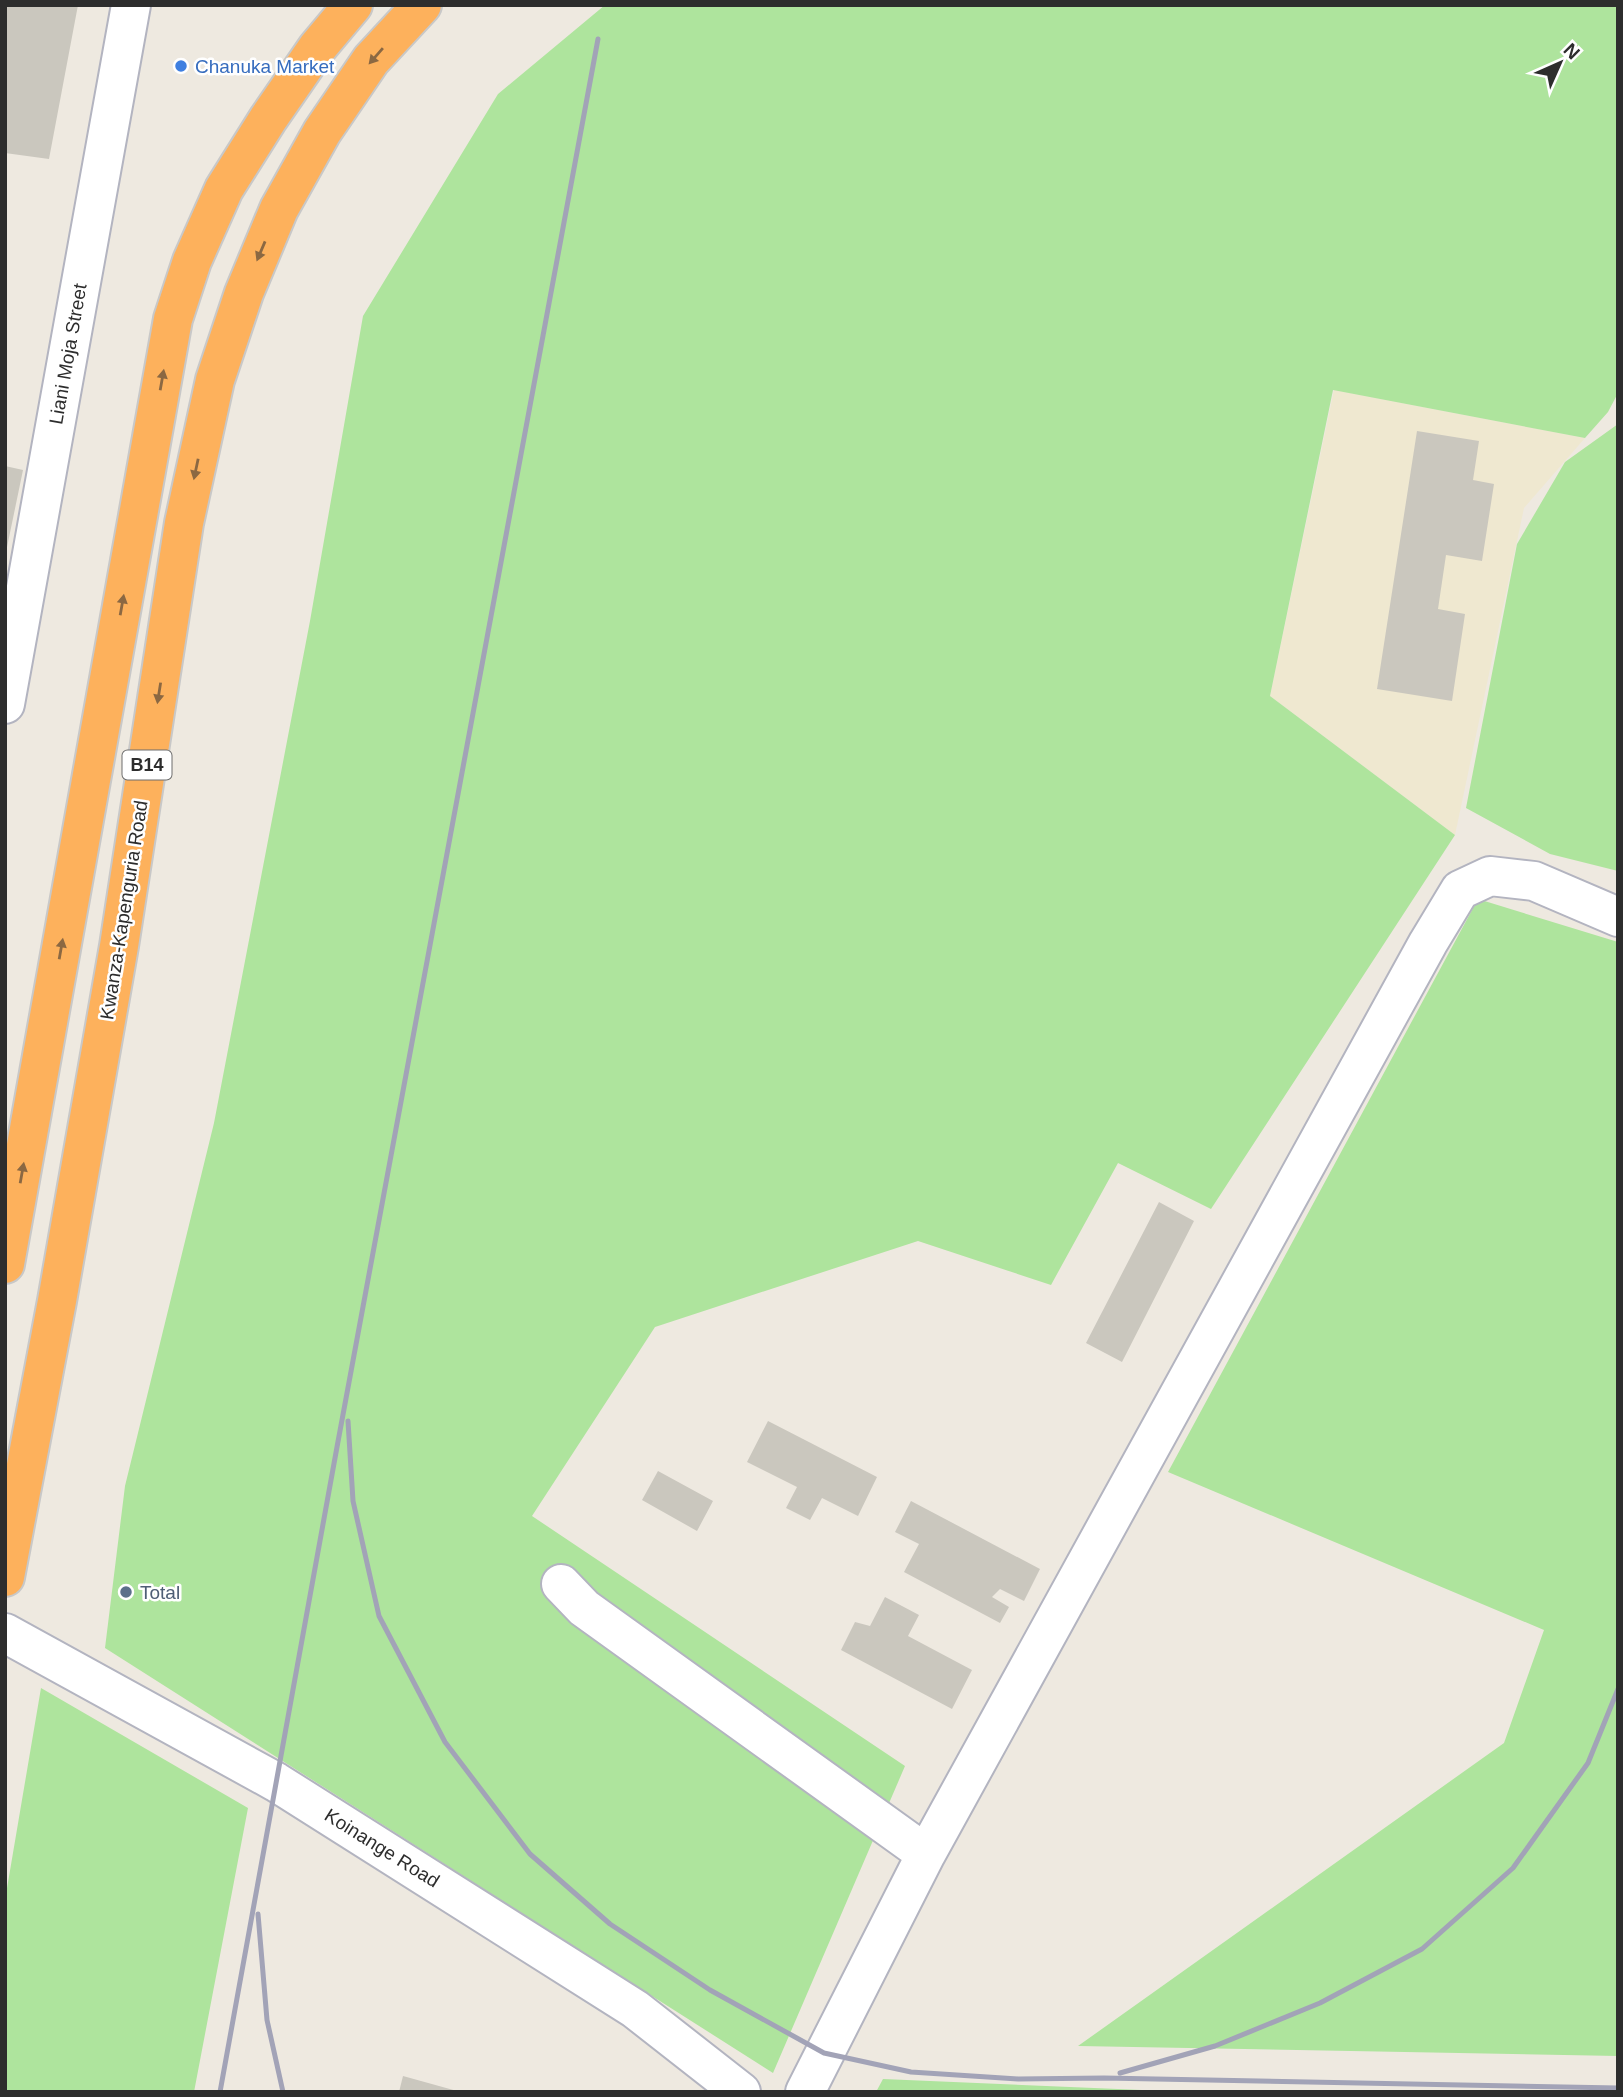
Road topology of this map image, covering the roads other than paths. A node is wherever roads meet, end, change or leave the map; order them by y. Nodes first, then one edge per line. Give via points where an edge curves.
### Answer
1 (131, 5) edge
2 (354, 5) edge
3 (422, 5) edge
4 (5, 704) edge
5 (1618, 917) edge
6 (5, 1264) edge
7 (5, 1577) edge
8 (561, 1584) dead end
9 (5, 1633) edge
10 (926, 1854) junction
11 (741, 2092) edge
12 (805, 2092) edge

1 - 4 street, Liani Moja Street
6 -> 2 highway, B14 via 173,319 192,261 225,189 303,69
3 -> 7 highway, Kwanza-Kapenguria Road / B14 via 371,60 322,132 279,209 243,293 215,380 184,523 114,974
5 - 10 street via 1534,881 1490,876 1460,890
8 - 10 street via 584,1608
9 - 11 street, Koinange Road via 276,1782 635,2009
10 - 12 street

